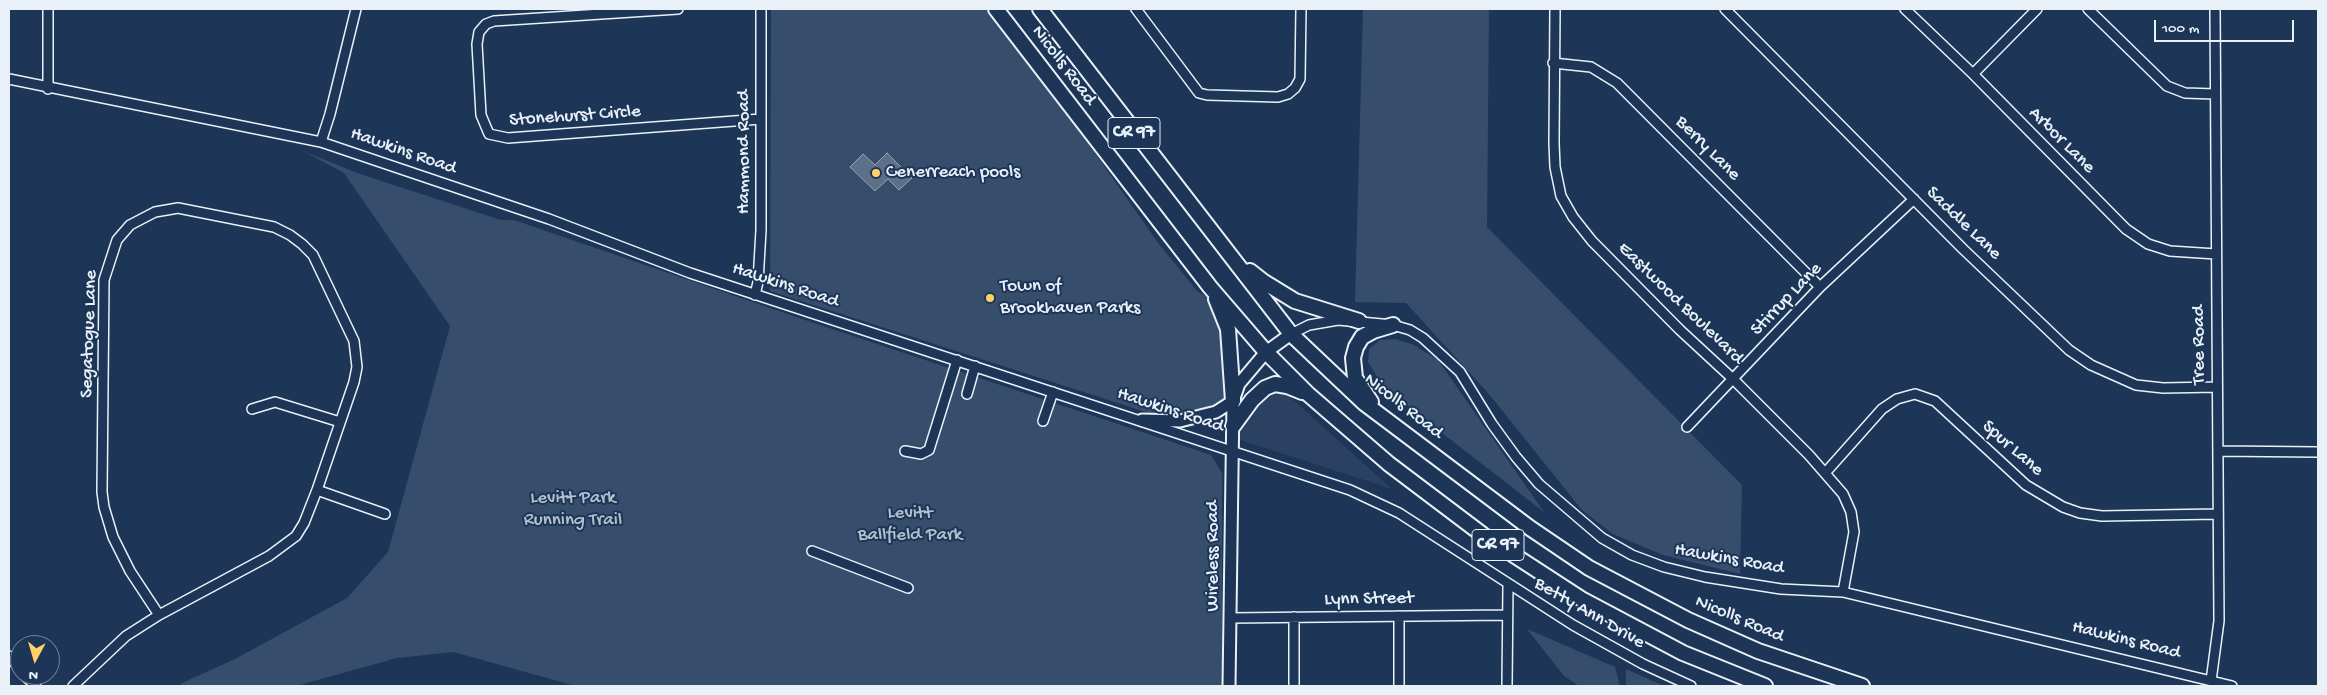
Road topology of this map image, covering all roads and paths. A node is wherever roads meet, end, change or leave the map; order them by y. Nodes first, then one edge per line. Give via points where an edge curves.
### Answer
1 (48, 9) edge
2 (356, 9) edge
3 (678, 9) edge
4 (761, 9) edge
5 (996, 9) edge
6 (1040, 9) edge
7 (1136, 9) edge
8 (1301, 9) edge
9 (1555, 9) edge
10 (1725, 9) edge
11 (1905, 9) edge
12 (2037, 9) edge
13 (2088, 9) edge
14 (2215, 9) edge
15 (1553, 63) junction
16 (1973, 74) junction
17 (9, 79) edge
18 (48, 89) junction
19 (2214, 94) junction
20 (761, 119) junction
21 (321, 142) junction
22 (1914, 199) junction
23 (2216, 254) junction
24 (1231, 255) junction
25 (1210, 287) junction
26 (1820, 287) junction
27 (755, 294) junction
28 (1359, 321) junction
29 (1393, 325) junction
30 (1291, 334) junction
31 (1266, 352) junction
32 (957, 360) junction
33 (975, 366) junction
34 (1733, 379) junction
35 (2216, 387) junction
36 (1053, 392) junction
37 (967, 394) dead end
38 (1308, 394) junction
39 (1233, 401) junction
40 (252, 409) dead end
41 (1380, 415) junction
42 (1142, 420) junction
43 (1043, 421) dead end
44 (340, 422) junction
45 (1233, 426) junction
46 (1687, 427) dead end
47 (1232, 450) junction
48 (2218, 450) junction
49 (905, 451) dead end
50 (2318, 452) edge
51 (1826, 472) junction
52 (317, 490) junction
53 (386, 514) dead end
54 (2217, 514) junction
55 (812, 551) dead end
56 (1508, 585) junction
57 (908, 588) dead end
58 (1844, 592) junction
59 (159, 615) junction
60 (1507, 615) junction
61 (1399, 616) junction
62 (1231, 618) junction
63 (1294, 618) junction
64 (2210, 681) junction
65 (73, 686) edge
66 (1230, 686) edge
67 (1294, 686) edge
68 (1399, 686) edge
69 (1507, 686) edge
70 (1691, 686) edge
71 (1765, 686) edge
72 (1862, 686) edge
73 (2232, 686) edge

1 - 18 street
2 - 21 street
3 - 20 street, Stonehurst Circle via 486,24 479,32 477,44 481,115 489,134 508,138
4 - 20 street, Hammond Road
5 - 25 highway, Nicolls Road / CR 97
6 - 24 highway, Nicolls Road / CR 97
7 - 8 street via 1199,93 1278,97 1288,94 1300,79
9 - 15 street, Eastwood Boulevard
10 - 22 street, Saddle Lane
11 - 16 street, Arbor Lane
12 - 16 street
13 - 19 street via 2167,86 2185,93
14 - 19 street, Tree Road
15 - 26 street, Berry Lane via 1590,67 1617,83
15 - 34 street, Eastwood Boulevard via 1555,167 1567,208 1592,241
16 - 23 street, Arbor Lane via 2136,237 2170,251
17 - 18 street, Hawkins Road
18 - 21 street, Hawkins Road
19 - 23 street, Tree Road
20 - 27 street, Hammond Road via 761,246
21 - 27 street, Hawkins Road via 549,219 690,273
22 - 26 street, Stirrup Lane
22 - 35 street, Saddle Lane via 2069,350 2091,365 2136,385
23 - 35 street, Tree Road
24 - 28 highway via 1264,282 1295,301
24 - 30 highway, Nicolls Road / CR 97
25 - 31 highway, Nicolls Road / CR 97
25 - 39 highway via 1228,330
26 - 34 street, Stirrup Lane
27 - 32 street, Hawkins Road
28 - 29 street, Hawkins Road
28 - 30 street, Hawkins Road via 1338,320 1308,326
29 - 41 highway via 1362,337 1353,358 1355,378
29 - 58 street, Hawkins Road via 1423,338 1460,372 1492,424 1539,484 1602,538 1632,555 1705,577 1781,588
30 - 31 main road, Hawkins Road
30 - 41 highway, Nicolls Road / CR 97
31 - 38 highway, Nicolls Road / CR 97
31 - 39 main road, Hawkins Road via 1239,384
32 - 33 street, Hawkins Road
32 - 49 street via 929,450 921,454
33 - 36 street, Hawkins Road
33 - 37 street
34 - 46 street, Stirrup Lane
34 - 51 street, Eastwood Boulevard
35 - 48 street, Tree Road
36 - 42 street, Hawkins Road
36 - 43 street
38 - 45 highway via 1275,384 1265,388
38 - 71 highway, Nicolls Road / CR 97 via 1389,464 1476,529 1583,600 1683,652
39 - 42 main road via 1216,412 1180,421
39 - 45 main road, Hawkins Road
40 - 44 street via 275,402
41 - 72 highway, Nicolls Road / CR 97 via 1530,528 1589,568 1648,601 1758,651
42 - 47 street, Hawkins Road
44 - 52 street, Segatogue Lane
44 - 59 street, Segatogue Lane via 354,382 354,341 313,255 302,244 274,227 188,208 155,212 138,219 124,232 117,240 104,280 102,492 113,537 130,571
45 - 47 main road, Hawkins Road
47 - 56 street, Betty Ann Drive via 1379,502
47 - 62 main road, Wireless Road
48 - 50 street
48 - 54 street, Tree Road
51 - 54 street, Spur Lane via 1882,409 1897,399 1914,394 1926,396 1945,409 2026,485 2063,507 2102,516
51 - 58 street, Eastwood Boulevard via 1847,502 1853,521 1853,542
52 - 53 street
52 - 59 street, Segatogue Lane via 296,536 283,547
54 - 64 street, Tree Road via 2218,621
55 - 57 street
56 - 60 street
56 - 70 street, Betty Ann Drive via 1643,664
58 - 64 street, Hawkins Road
59 - 65 street, Segatogue Lane via 126,636
60 - 61 street, Lynn Street
60 - 69 street
61 - 63 street, Lynn Street
61 - 68 street
62 - 63 street, Lynn Street
62 - 66 main road, Wireless Road
63 - 67 street
64 - 73 street, Hawkins Road

